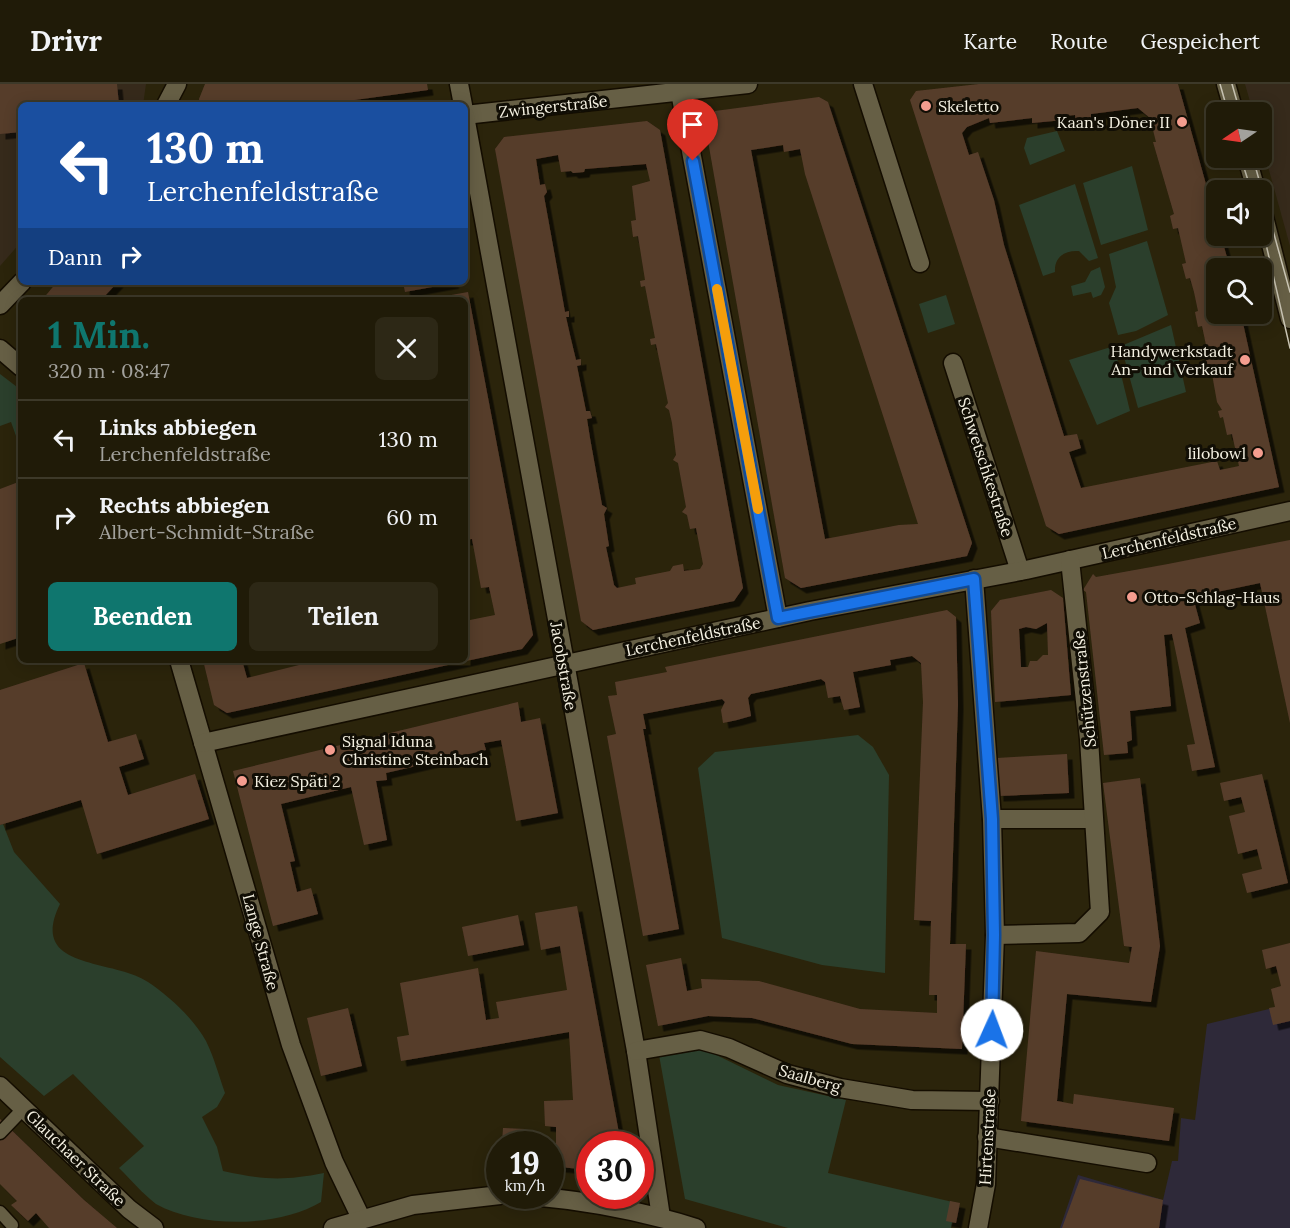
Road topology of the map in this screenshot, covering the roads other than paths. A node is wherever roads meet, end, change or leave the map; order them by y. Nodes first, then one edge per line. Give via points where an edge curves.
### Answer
1 (177, 84) edge
2 (459, 84) edge
3 (748, 84) edge
4 (863, 84) edge
5 (1226, 84) edge
6 (680, 92) junction
7 (168, 102) edge
8 (462, 102) edge
9 (1231, 102) edge
10 (468, 116) edge
11 (468, 133) edge
12 (1272, 236) edge
13 (920, 263) dead end
14 (1285, 272) edge
15 (19, 285) edge
16 (0, 306) edge
17 (1290, 319) edge
18 (0, 349) edge
19 (953, 363) dead end
20 (18, 364) edge
21 (1290, 511) edge
22 (1070, 560) junction
23 (1020, 571) junction
24 (974, 579) junction
25 (778, 618) junction
26 (180, 663) edge
27 (564, 664) junction
28 (203, 743) junction
29 (992, 819) junction
30 (1093, 819) junction
31 (994, 935) junction
32 (636, 1051) junction
33 (0, 1086) edge
34 (990, 1101) junction
35 (24, 1108) junction
36 (0, 1133) edge
37 (987, 1137) junction
38 (1147, 1162) dead end
39 (486, 1197) edge
40 (564, 1199) edge
41 (0, 1212) edge
42 (661, 1217) junction
43 (362, 1218) junction
44 (12, 1225) dead end
45 (154, 1228) edge
46 (333, 1228) edge
47 (696, 1228) edge
48 (978, 1228) edge

1 - 7 street
2 - 8 street
3 - 6 street, Zwingerstraße
4 - 13 street
5 - 9 street
6 - 10 street, Zwingerstraße
6 - 25 street
11 - 27 street, Jacobstraße
12 - 14 street
14 - 17 street
15 - 16 street
18 - 20 street
19 - 23 street, Schwetschkestraße
21 - 22 street, Lerchenfeldstraße
22 - 23 street, Lerchenfeldstraße
22 - 30 street, Schützenstraße via 1089,739
23 - 24 street, Lerchenfeldstraße
24 - 25 street, Lerchenfeldstraße
24 - 29 street, Hirtenstraße
25 - 27 street, Lerchenfeldstraße
26 - 28 street, Lange Straße
27 - 28 street, Lerchenfeldstraße
27 - 32 street, Jacobstraße
28 - 43 street, Lange Straße via 291,1045 334,1162
29 - 30 street
29 - 31 street, Hirtenstraße
30 - 31 street, Schützenstraße via 1100,912 1079,933
31 - 34 street, Hirtenstraße
32 - 34 street, Saalberg via 700,1040 729,1048 787,1074 840,1088 912,1100
32 - 42 street, Jacobstraße
33 - 35 street, Glauchaer Straße
34 - 37 street, Hirtenstraße
35 - 36 lane
35 - 45 street, Glauchaer Straße
37 - 38 street
37 - 48 street, Hirtenstraße via 986,1184
39 - 43 street via 413,1205
40 - 42 street
41 - 44 lane
42 - 47 street
43 - 46 street

